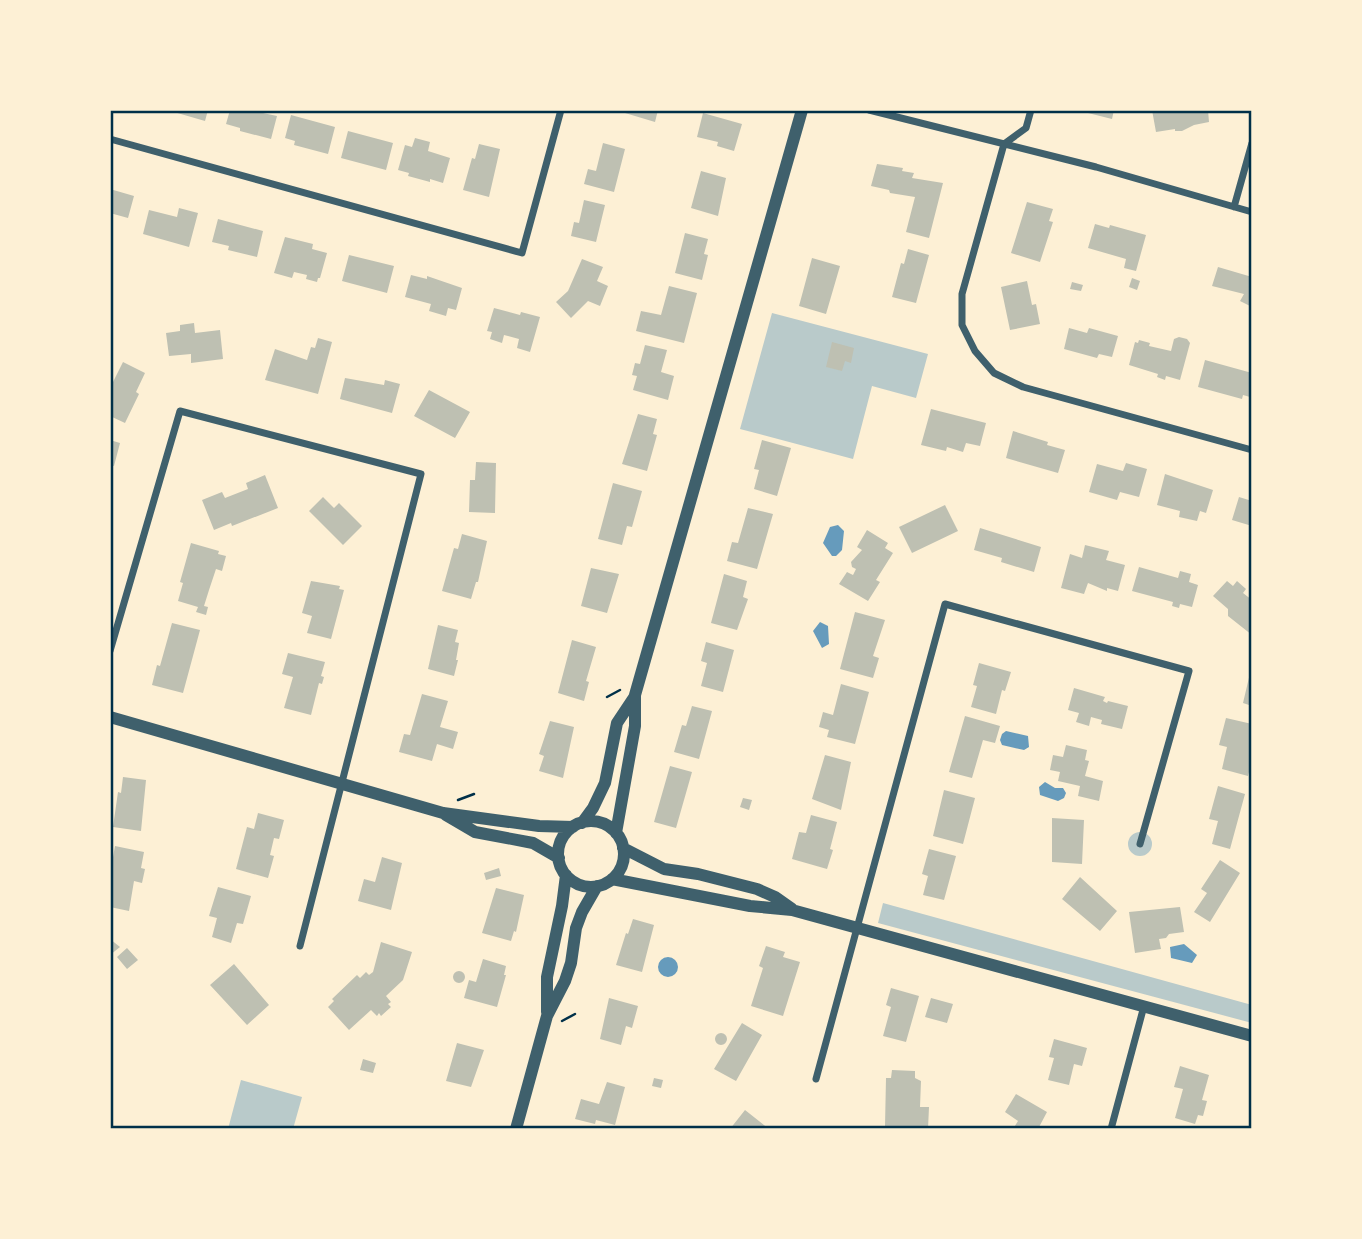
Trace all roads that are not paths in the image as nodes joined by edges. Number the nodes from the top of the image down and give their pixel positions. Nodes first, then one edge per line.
1 (561, 110) edge
2 (802, 110) edge
3 (869, 110) edge
4 (1031, 110) edge
5 (110, 139) edge
6 (1252, 143) edge
7 (1004, 144) junction
8 (1234, 207) junction
9 (1252, 212) edge
10 (1252, 450) edge
11 (110, 651) edge
12 (635, 695) junction
13 (110, 717) edge
14 (342, 783) junction
15 (443, 813) junction
16 (578, 825) junction
17 (616, 833) junction
18 (1140, 844) dead end
19 (623, 848) junction
20 (559, 858) junction
21 (566, 875) junction
22 (612, 879) junction
23 (597, 886) junction
24 (792, 909) junction
25 (856, 927) junction
26 (300, 946) dead end
27 (1144, 1006) junction
28 (547, 1016) junction
29 (1252, 1036) edge
30 (816, 1079) dead end
31 (516, 1129) edge
32 (1111, 1129) edge

1 - 5 street
2 - 12 street
3 - 7 street
4 - 7 street
6 - 8 street
7 - 8 street
7 - 10 street
8 - 9 street
11 - 14 street
12 - 16 street
12 - 17 street
13 - 14 street
14 - 15 street
14 - 26 street
15 - 16 street
15 - 20 street
16 - 17 street
16 - 20 street
17 - 19 street
18 - 25 street
19 - 22 street
19 - 24 street
20 - 21 street
21 - 23 street
21 - 28 street
22 - 23 street
22 - 24 street
23 - 28 street
24 - 25 street
25 - 27 street
25 - 30 street
27 - 29 street
27 - 32 street
28 - 31 street

